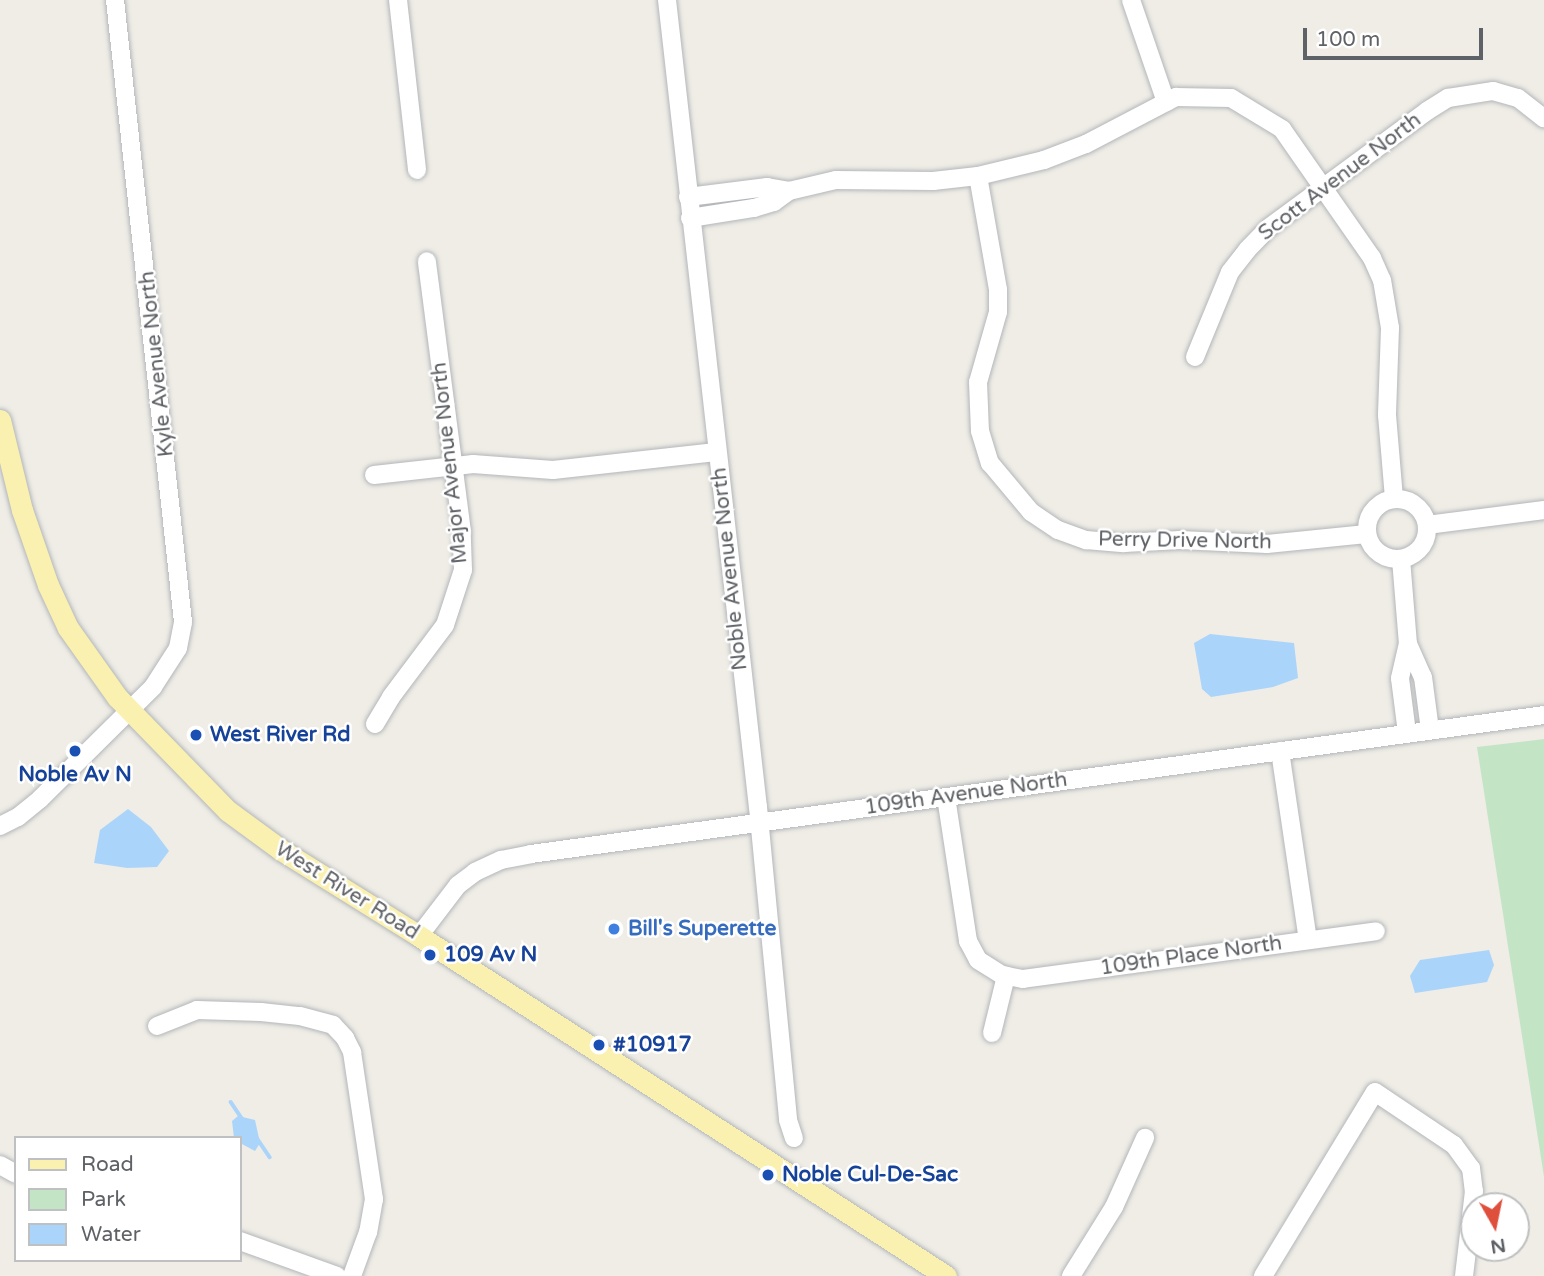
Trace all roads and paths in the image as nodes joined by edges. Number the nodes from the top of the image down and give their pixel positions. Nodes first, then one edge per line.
1 (115, 0) edge
2 (398, 0) edge
3 (667, 0) edge
4 (1131, 0) edge
5 (1166, 102) junction
6 (1544, 118) edge
7 (417, 170) dead end
8 (978, 176) junction
9 (1324, 188) junction
10 (789, 191) junction
11 (688, 197) junction
12 (691, 218) junction
13 (426, 261) dead end
14 (1195, 357) dead end
15 (0, 420) edge
16 (716, 452) junction
17 (453, 467) junction
18 (374, 475) dead end
19 (1394, 498) junction
20 (1544, 510) edge
21 (1427, 525) junction
22 (1367, 534) junction
23 (1401, 559) junction
24 (1408, 644) junction
25 (129, 710) junction
26 (1544, 715) edge
27 (375, 724) dead end
28 (1430, 730) junction
29 (1407, 733) junction
30 (1280, 751) junction
31 (946, 797) junction
32 (759, 821) junction
33 (0, 826) edge
34 (1376, 931) dead end
35 (419, 936) junction
36 (1308, 940) junction
37 (1006, 976) junction
38 (157, 1026) dead end
39 (992, 1033) dead end
40 (794, 1138) dead end
41 (1145, 1138) dead end
42 (242, 1242) edge
43 (337, 1276) edge
44 (352, 1276) edge
45 (946, 1276) edge
46 (1071, 1276) edge
47 (1263, 1276) edge
48 (1464, 1276) edge

1 - 25 street, Kyle Avenue North
2 - 7 street
3 - 11 street, Noble Avenue North
4 - 5 street
5 - 8 street
5 - 9 street
6 - 9 street, Scott Avenue North
8 - 10 street
8 - 22 street, Perry Drive North
9 - 14 street, Scott Avenue North
9 - 19 street
10 - 11 street
10 - 12 street
11 - 12 street, Noble Avenue North
12 - 16 street, Noble Avenue North
13 - 17 street, Major Avenue North
15 - 25 main road, West River Road
16 - 17 street
16 - 32 street, Noble Avenue North
17 - 18 street
17 - 27 street, Major Avenue North
19 - 21 street
19 - 22 street
20 - 21 street
21 - 23 street
22 - 23 street
23 - 24 street
24 - 28 street
24 - 29 street
25 - 33 street
25 - 35 main road, West River Road
26 - 28 street, 109th Avenue North
28 - 29 street, 109th Avenue North
29 - 30 street, 109th Avenue North
30 - 31 street, 109th Avenue North
30 - 36 street
31 - 32 street, 109th Avenue North
31 - 37 street
32 - 35 street, 109th Avenue North
32 - 40 street, Noble Avenue North
34 - 36 street, 109th Place North
35 - 45 main road, West River Road
36 - 37 street, 109th Place North
37 - 39 street
38 - 44 street
41 - 46 street
42 - 43 street
47 - 48 street

